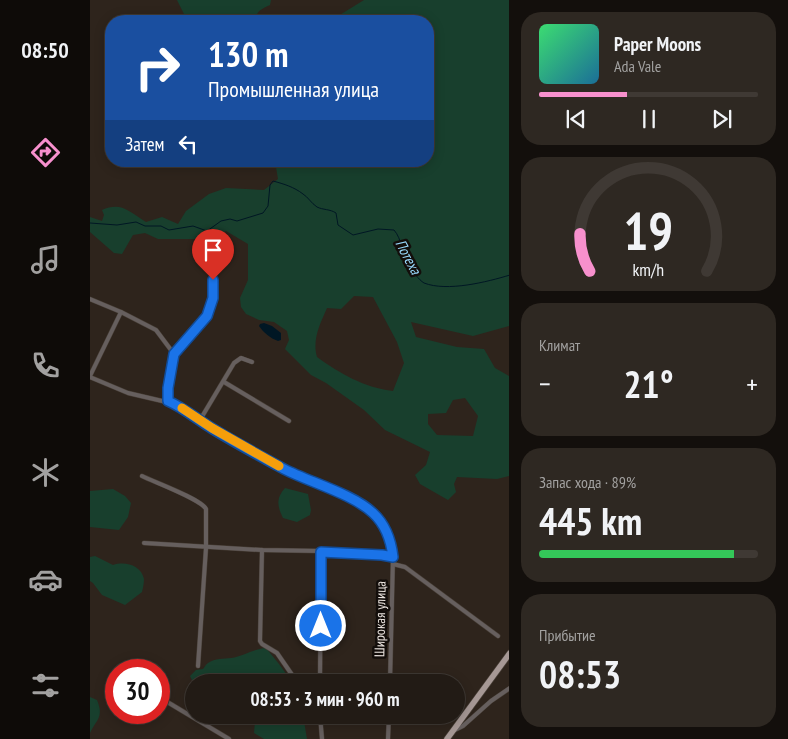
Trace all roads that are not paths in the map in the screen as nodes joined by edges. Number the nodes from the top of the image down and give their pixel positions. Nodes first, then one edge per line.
1 (213, 280) dead end
2 (90, 300) edge
3 (121, 312) junction
4 (174, 354) junction
5 (252, 362) dead end
6 (90, 376) edge
7 (224, 382) junction
8 (168, 401) junction
9 (200, 420) junction
10 (290, 421) dead end
11 (142, 476) dead end
12 (144, 544) dead end
13 (206, 548) junction
14 (262, 550) junction
15 (321, 552) junction
16 (393, 557) junction
17 (393, 564) junction
18 (498, 636) dead end
19 (509, 653) edge
20 (198, 666) dead end
21 (291, 674) edge
22 (320, 674) edge
23 (390, 674) edge
24 (509, 688) edge
25 (170, 704) edge
26 (321, 724) edge
27 (389, 724) edge
28 (453, 731) junction
29 (229, 739) edge
30 (322, 739) edge
31 (388, 739) edge
32 (447, 739) edge

1 - 4 street
2 - 3 street
3 - 4 street
3 - 6 street
4 - 8 street
5 - 7 street
6 - 8 street
7 - 9 street
7 - 10 street
8 - 9 street, Широкая улица
9 - 16 street, Широкая улица
11 - 13 street
12 - 13 street
13 - 14 street
13 - 20 street
14 - 15 street
14 - 21 street
15 - 16 street
15 - 22 street
16 - 17 street, Широкая улица
17 - 18 street
17 - 23 street, Широкая улица
19 - 28 main road
24 - 28 street
25 - 29 street
26 - 30 street
27 - 31 street
28 - 32 main road

